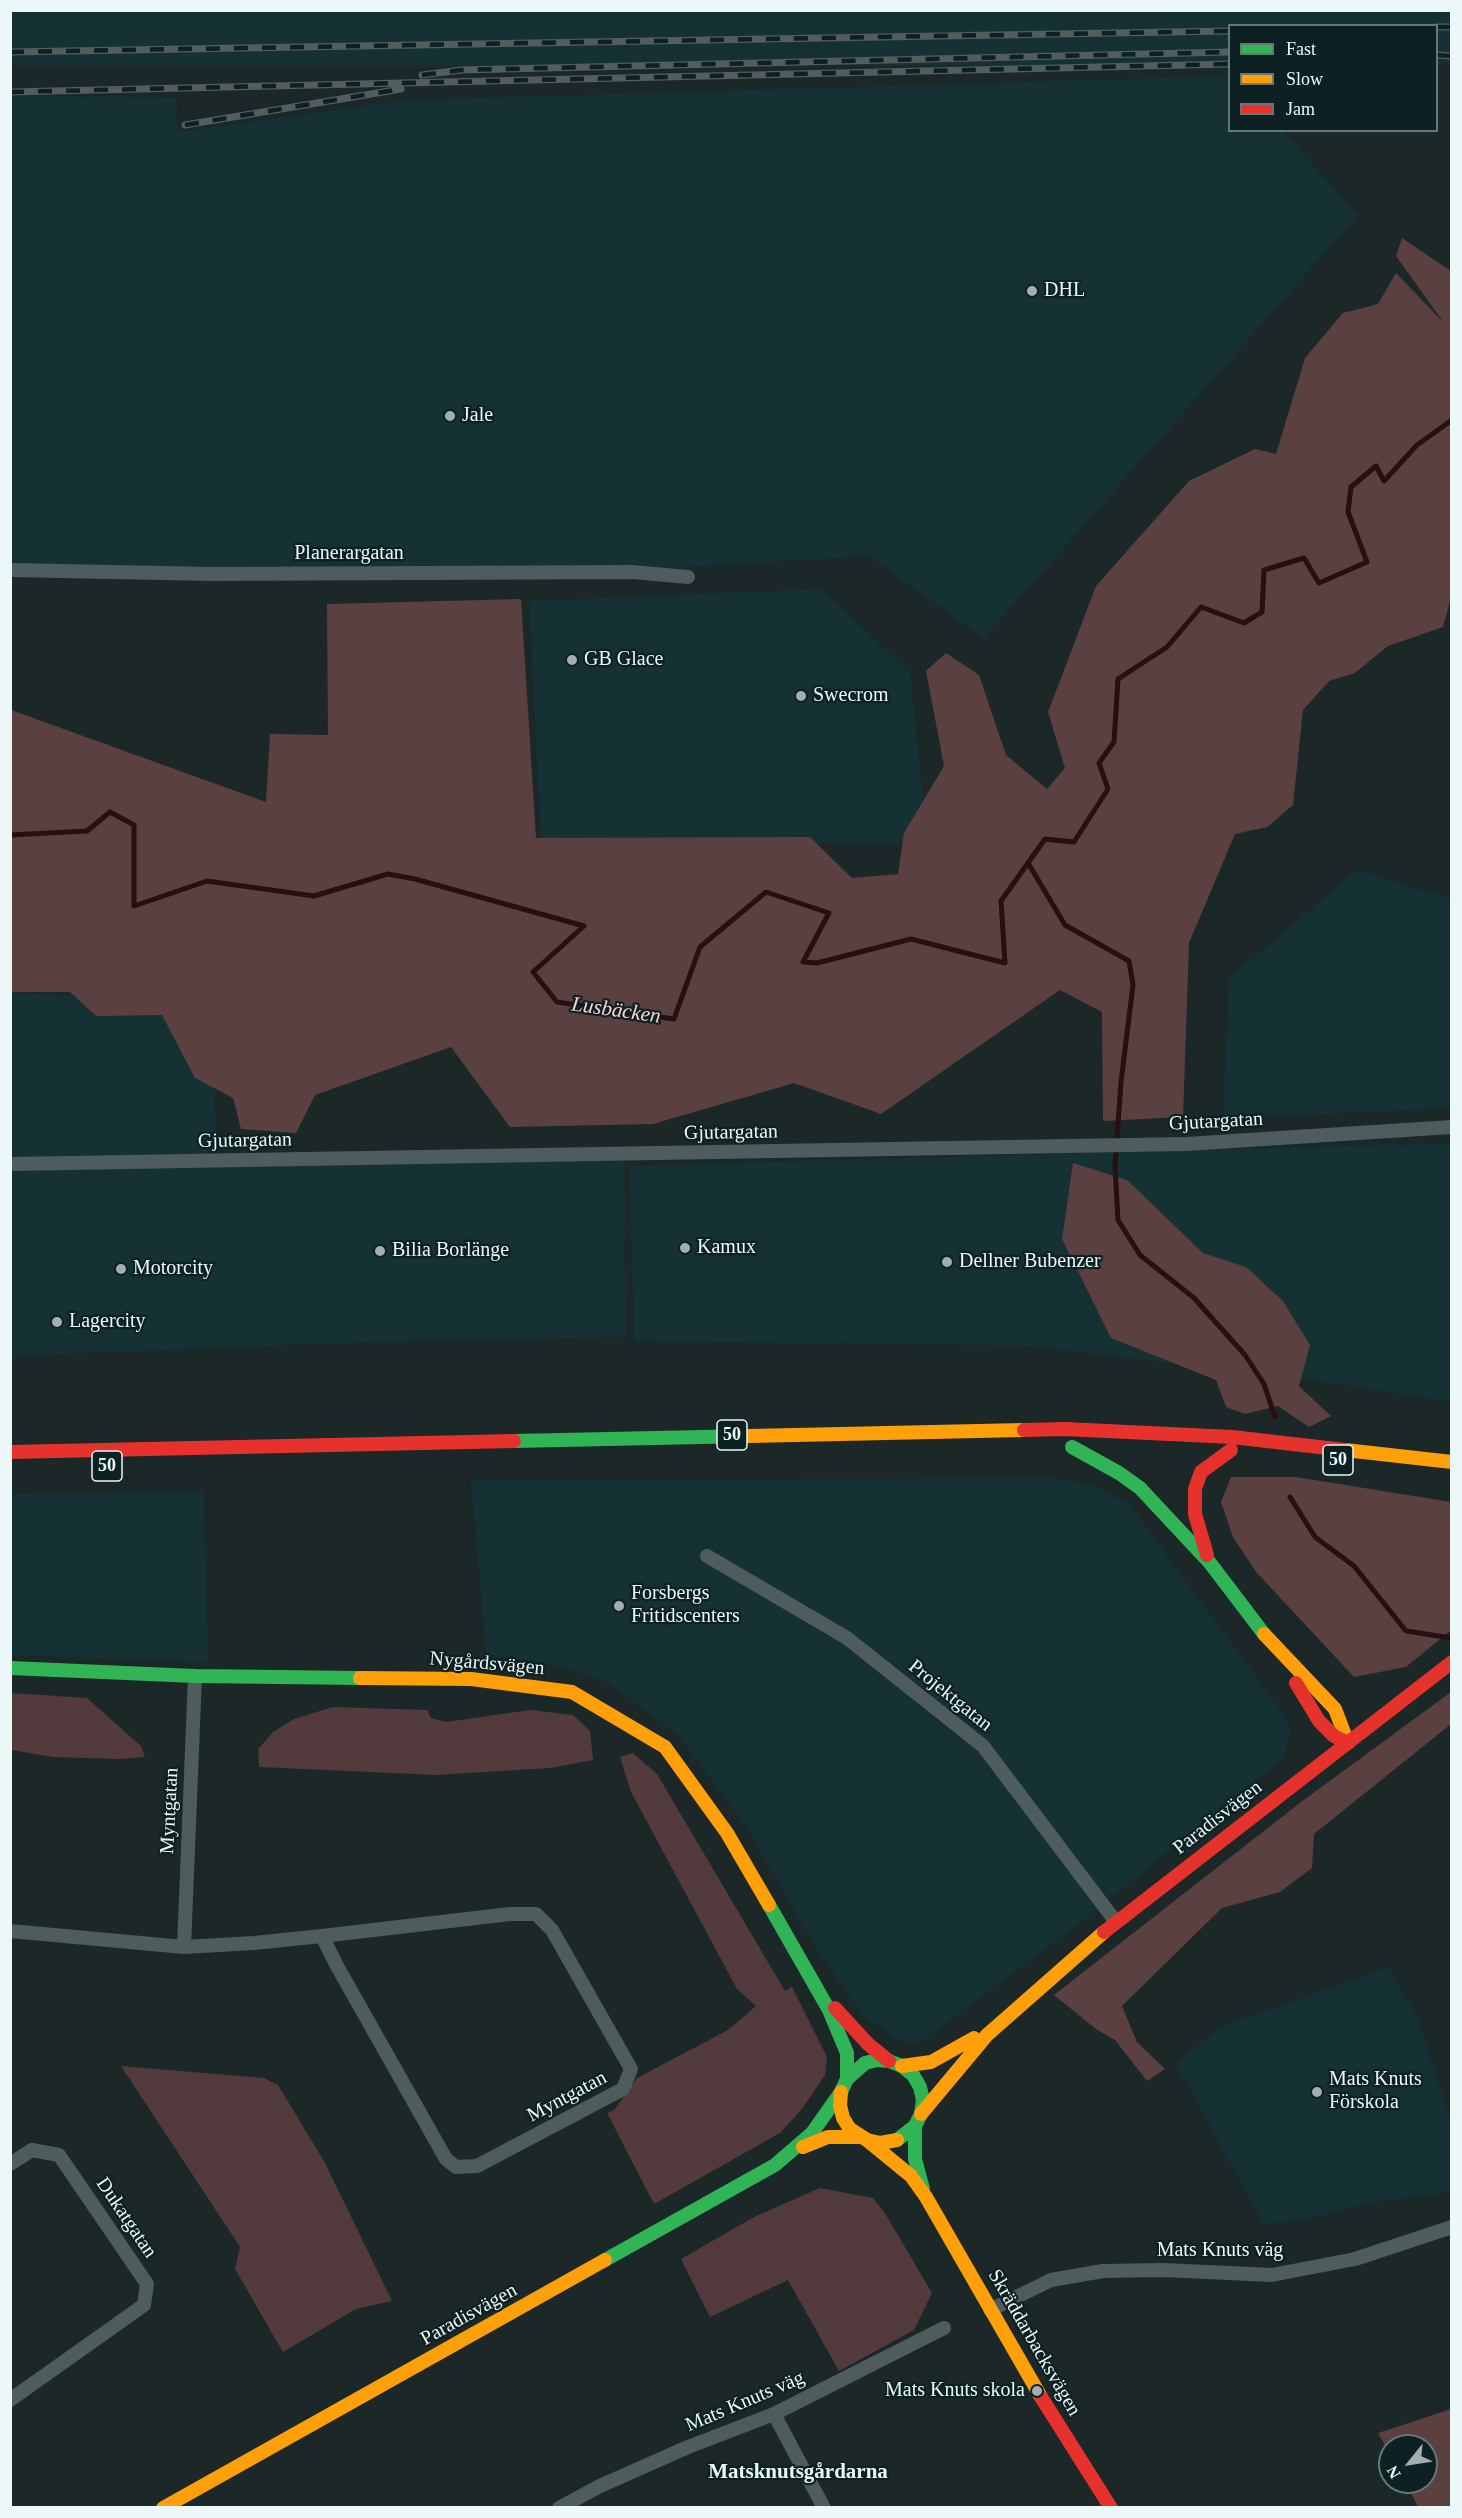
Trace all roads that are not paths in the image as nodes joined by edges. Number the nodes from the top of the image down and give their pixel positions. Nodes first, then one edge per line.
1 (10, 570) edge
2 (688, 577) dead end
3 (1452, 1127) edge
4 (10, 1164) edge
5 (1104, 1447) dead end
6 (1167, 1448) dead end
7 (1232, 1450) junction
8 (10, 1452) edge
9 (1452, 1462) edge
10 (1452, 1475) edge
11 (707, 1556) dead end
12 (1210, 1563) junction
13 (1272, 1644) junction
14 (1452, 1662) edge
15 (10, 1668) edge
16 (195, 1676) junction
17 (1348, 1743) junction
18 (1116, 1922) junction
19 (10, 1931) edge
20 (322, 1936) junction
21 (184, 1947) junction
22 (815, 1983) junction
23 (1013, 2011) junction
24 (896, 2064) junction
25 (844, 2085) junction
26 (918, 2120) junction
27 (863, 2139) junction
28 (793, 2152) junction
29 (10, 2164) edge
30 (926, 2197) junction
31 (1452, 2227) edge
32 (990, 2310) junction
33 (944, 2328) dead end
34 (10, 2400) edge
35 (774, 2414) junction
36 (163, 2508) edge
37 (559, 2508) edge
38 (824, 2508) edge
39 (1110, 2508) edge

1 - 2 street, Planerargatan
3 - 4 street, Gjutargatan
5 - 12 main road
6 - 7 main road, 50
7 - 10 main road, 50
7 - 12 main road
8 - 9 main road, 50
11 - 18 street, Projektgatan
12 - 13 main road
13 - 17 main road
13 - 17 main road
14 - 17 main road, Paradisvägen
15 - 16 main road, Nygårdsvägen
16 - 21 street, Myntgatan
16 - 22 main road, Nygårdsvägen
17 - 18 main road, Paradisvägen
18 - 23 main road, Paradisvägen
19 - 21 street, Myntgatan
20 - 20 street, Myntgatan
20 - 21 street, Myntgatan
22 - 24 main road, Nygårdsvägen
22 - 25 main road, Nygårdsvägen
23 - 24 main road, Paradisvägen
23 - 26 main road, Paradisvägen
24 - 25 main road
24 - 26 main road
25 - 27 main road
25 - 28 main road, Paradisvägen
26 - 27 main road
26 - 30 main road, Skräddarbacksvägen
27 - 28 main road, Paradisvägen
27 - 30 main road, Skräddarbacksvägen
28 - 36 main road, Paradisvägen
29 - 34 street, Dukatgatan
30 - 32 main road, Skräddarbacksvägen
31 - 32 street, Mats Knuts väg
32 - 39 main road, Skräddarbacksvägen
33 - 35 street, Mats Knuts väg
35 - 37 street, Mats Knuts väg
35 - 38 street

